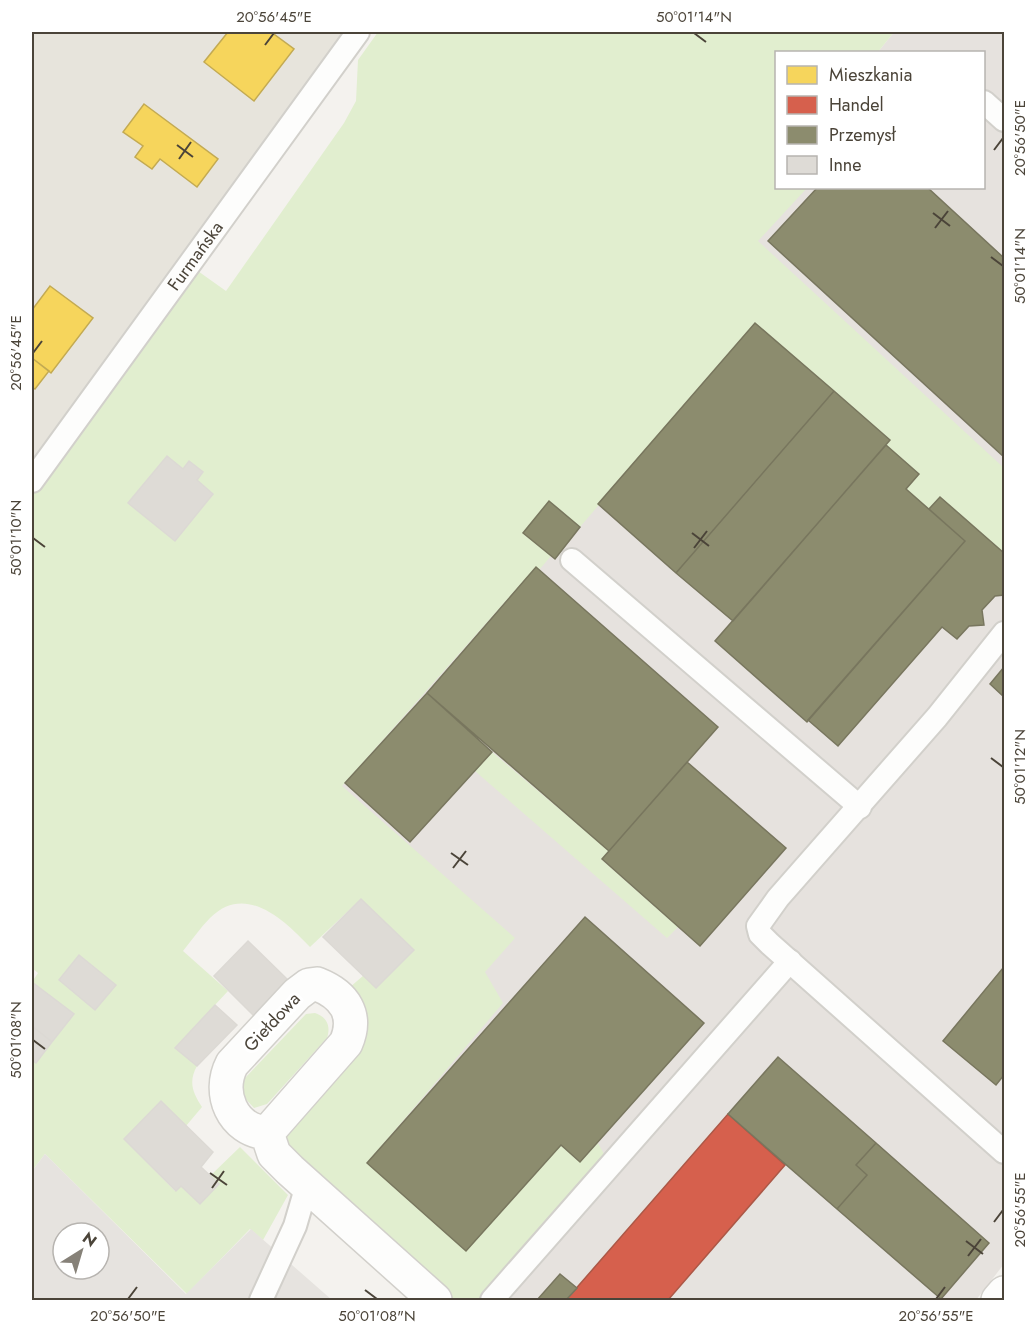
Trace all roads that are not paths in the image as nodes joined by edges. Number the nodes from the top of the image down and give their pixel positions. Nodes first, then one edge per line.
1 (358, 32) edge
2 (985, 103) edge
3 (1005, 120) edge
4 (32, 481) edge
5 (572, 560) dead end
6 (1005, 633) edge
7 (860, 807) junction
8 (790, 961) junction
9 (267, 1133) dead end
10 (1005, 1152) edge
11 (307, 1185) junction
12 (1005, 1293) edge
13 (261, 1300) edge
14 (435, 1300) edge
15 (492, 1300) edge
16 (998, 1300) edge

1 - 4 lane, Furmańska
2 - 3 lane
5 - 7 lane
6 - 7 lane
7 - 8 lane
8 - 10 lane
8 - 15 lane
9 - 11 street
11 - 13 lane
11 - 14 street
12 - 16 street

